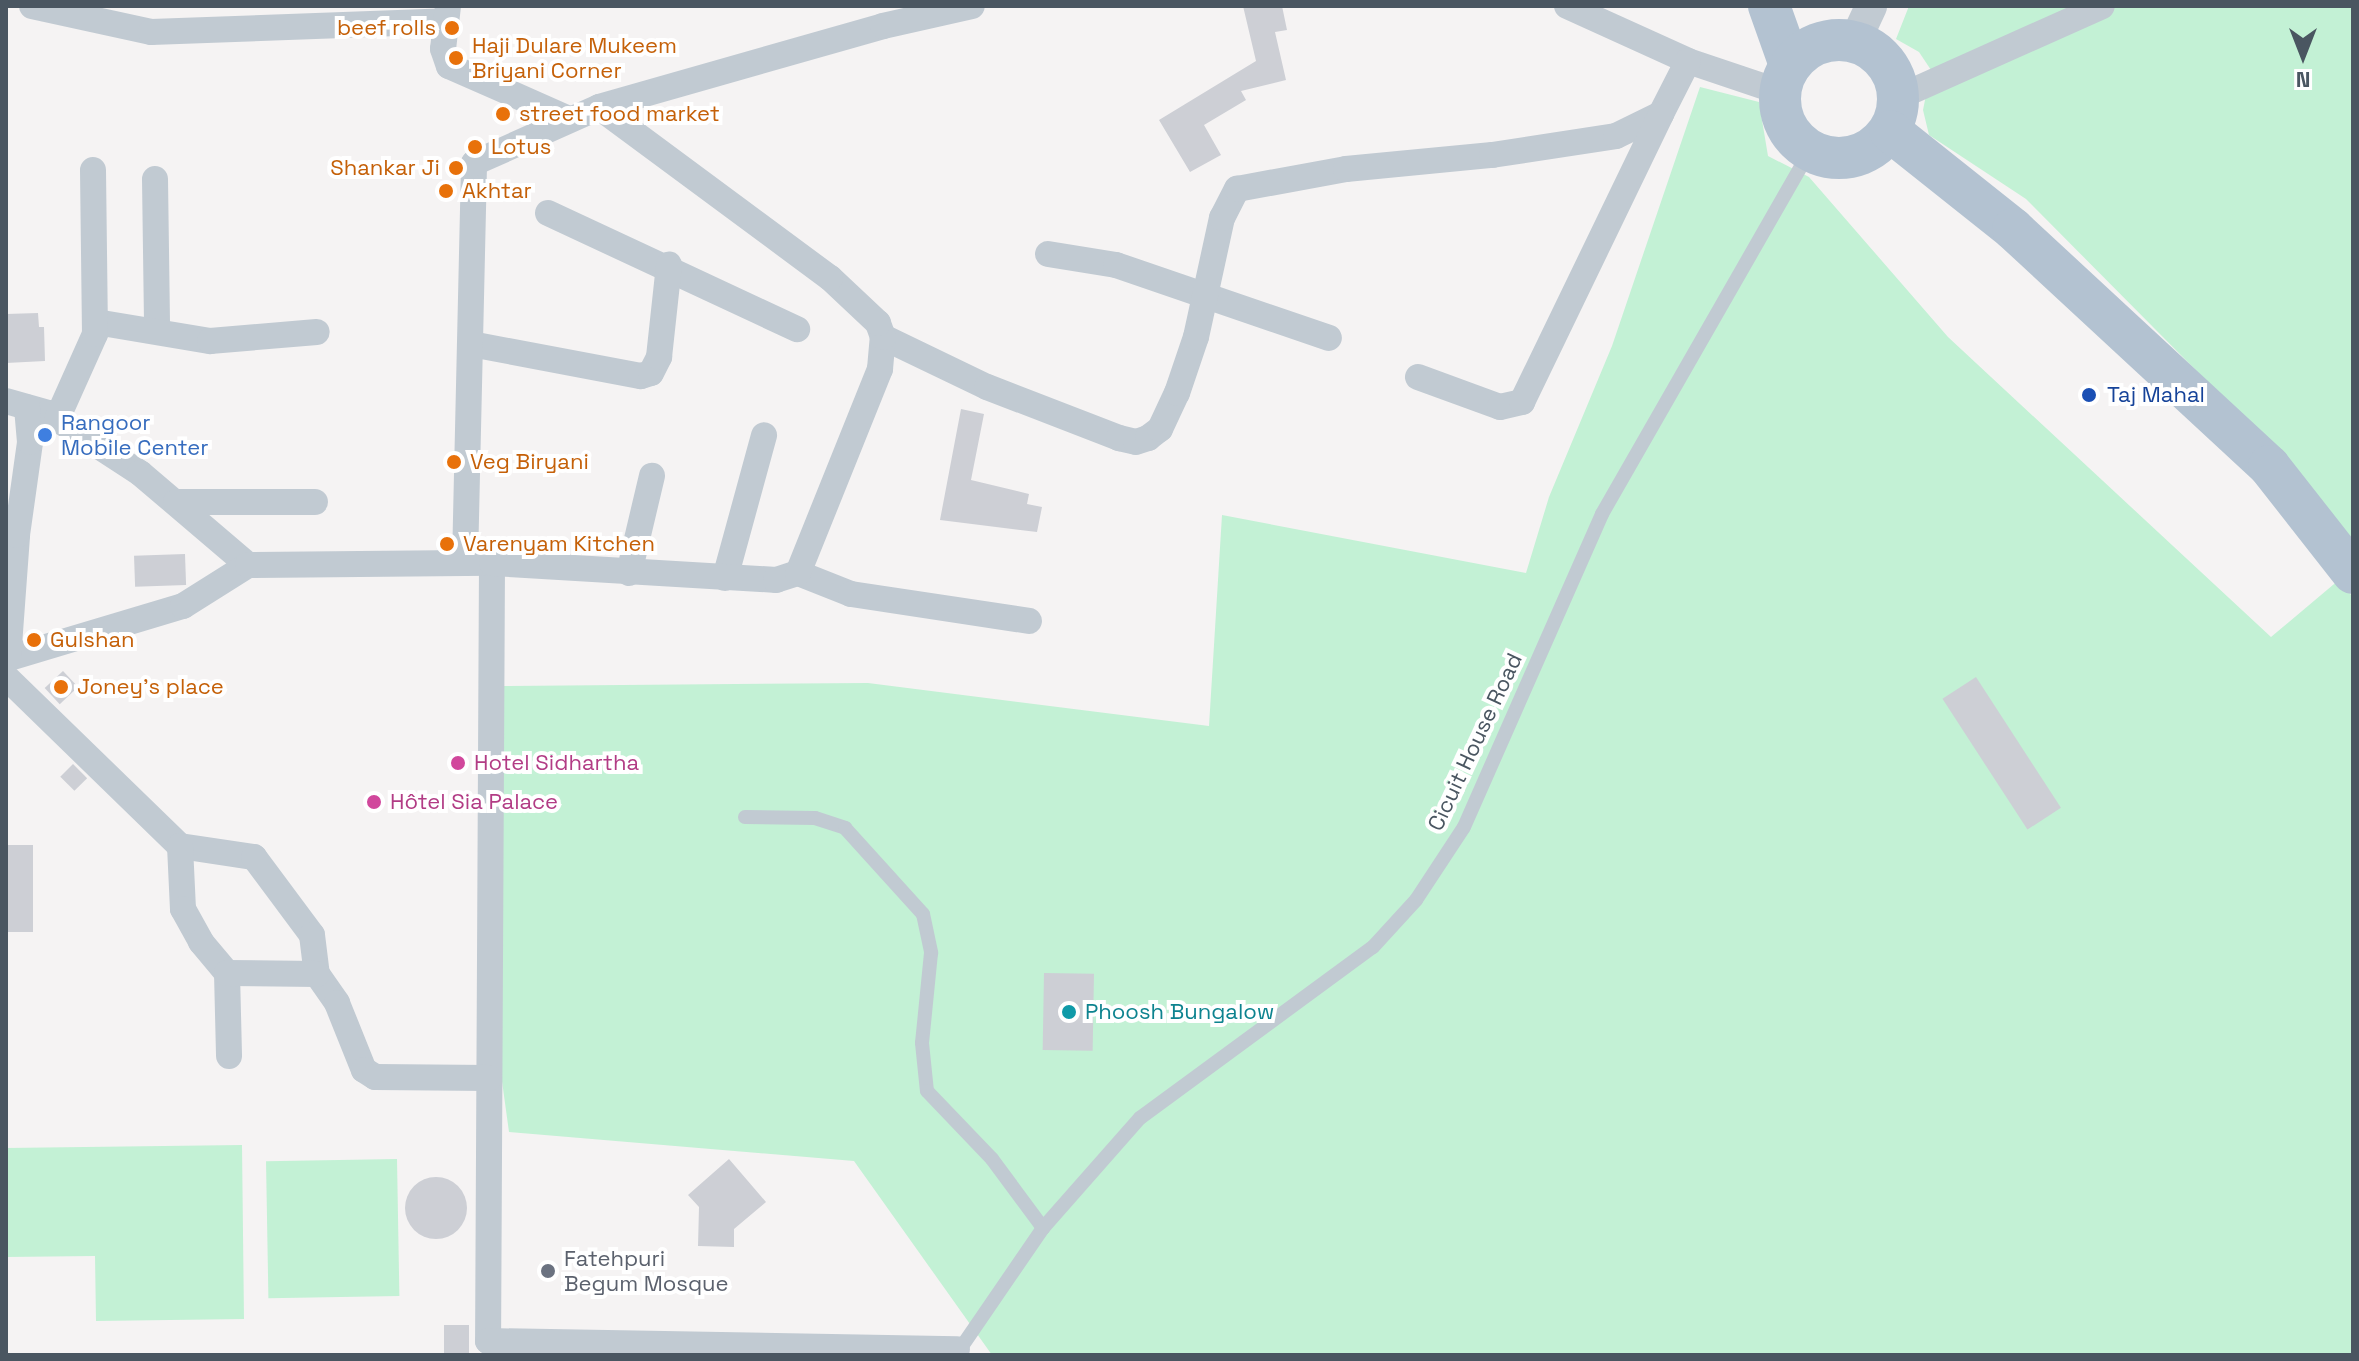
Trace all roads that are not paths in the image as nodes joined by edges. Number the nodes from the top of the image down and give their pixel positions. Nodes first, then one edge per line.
1 (35, 6) edge
2 (972, 6) edge
3 (1567, 6) edge
4 (1769, 6) edge
5 (1798, 6) edge
6 (2102, 6) edge
7 (447, 14) edge
8 (118, 17) edge
9 (1823, 49) edge
10 (1688, 61) junction
11 (599, 107) junction
12 (1661, 114) junction
13 (1895, 114) junction
14 (567, 118) junction
15 (1810, 151) junction
16 (93, 170) dead end
17 (155, 179) dead end
18 (548, 213) dead end
19 (1048, 254) dead end
20 (669, 265) junction
21 (1207, 294) junction
22 (96, 322) junction
23 (797, 329) dead end
24 (157, 331) junction
25 (317, 332) dead end
26 (883, 337) junction
27 (1329, 338) dead end
28 (471, 344) junction
29 (1418, 377) dead end
30 (16, 404) edge
31 (57, 419) junction
32 (764, 435) dead end
33 (652, 476) dead end
34 (176, 502) junction
35 (315, 502) dead end
36 (465, 562) junction
37 (492, 563) junction
38 (248, 565) junction
39 (629, 573) junction
40 (798, 573) junction
41 (2353, 573) edge
42 (725, 578) junction
43 (1029, 621) dead end
44 (7, 665) edge
45 (745, 817) dead end
46 (180, 846) junction
47 (227, 973) junction
48 (317, 974) junction
49 (229, 1056) dead end
50 (489, 1078) junction
51 (1043, 1228) junction
52 (956, 1352) edge

1 - 8 street
2 - 11 street
3 - 10 street
4 - 9 main road
5 - 9 main road
6 - 13 street
7 - 8 street
7 - 14 street
9 - 10 street
9 - 13 main road
9 - 15 main road
10 - 12 street
11 - 14 street
11 - 26 street
12 - 21 street
12 - 29 street
13 - 15 main road
13 - 41 main road
14 - 28 street
15 - 51 lane, Cicuit House Road
16 - 22 street
17 - 24 street
18 - 20 street
19 - 21 street
20 - 23 street
20 - 28 street
21 - 26 street
21 - 27 street
22 - 24 street
22 - 31 street
24 - 25 street
26 - 40 street
28 - 36 street
30 - 31 street
30 - 44 street
31 - 34 street
32 - 42 street
33 - 39 street
34 - 35 street
34 - 38 street
36 - 37 street
36 - 38 street
37 - 39 street
37 - 50 street
38 - 44 street
39 - 42 street
40 - 42 street
40 - 43 street
44 - 46 street
45 - 51 lane
46 - 47 street
46 - 48 street
47 - 48 street
47 - 49 street
48 - 50 street
50 - 52 street
51 - 52 lane, Cicuit House Road

